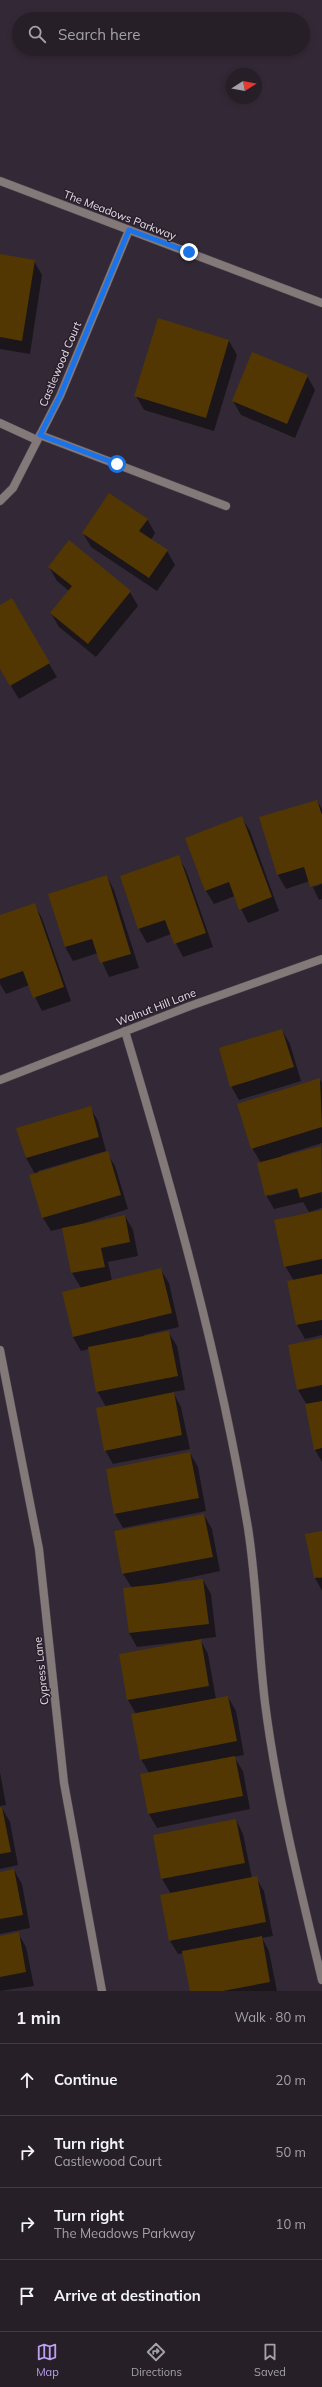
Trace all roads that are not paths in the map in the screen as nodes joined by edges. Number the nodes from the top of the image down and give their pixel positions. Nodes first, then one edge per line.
1 (0, 181) edge
2 (129, 230) junction
3 (322, 302) edge
4 (0, 423) edge
5 (39, 438) junction
6 (0, 501) edge
7 (226, 506) dead end
8 (322, 959) edge
9 (125, 1031) junction
10 (0, 1080) edge
11 (0, 1350) edge
12 (322, 1980) edge
13 (102, 1991) edge

1 - 2 street, The Meadows Parkway
2 - 3 street, The Meadows Parkway
2 - 5 street, Castlewood Court
4 - 5 street
5 - 6 street, Castlewood Court
5 - 7 street
8 - 9 street, Walnut Hill Lane
9 - 10 street, Walnut Hill Lane
9 - 12 street
11 - 13 street, Cypress Lane

